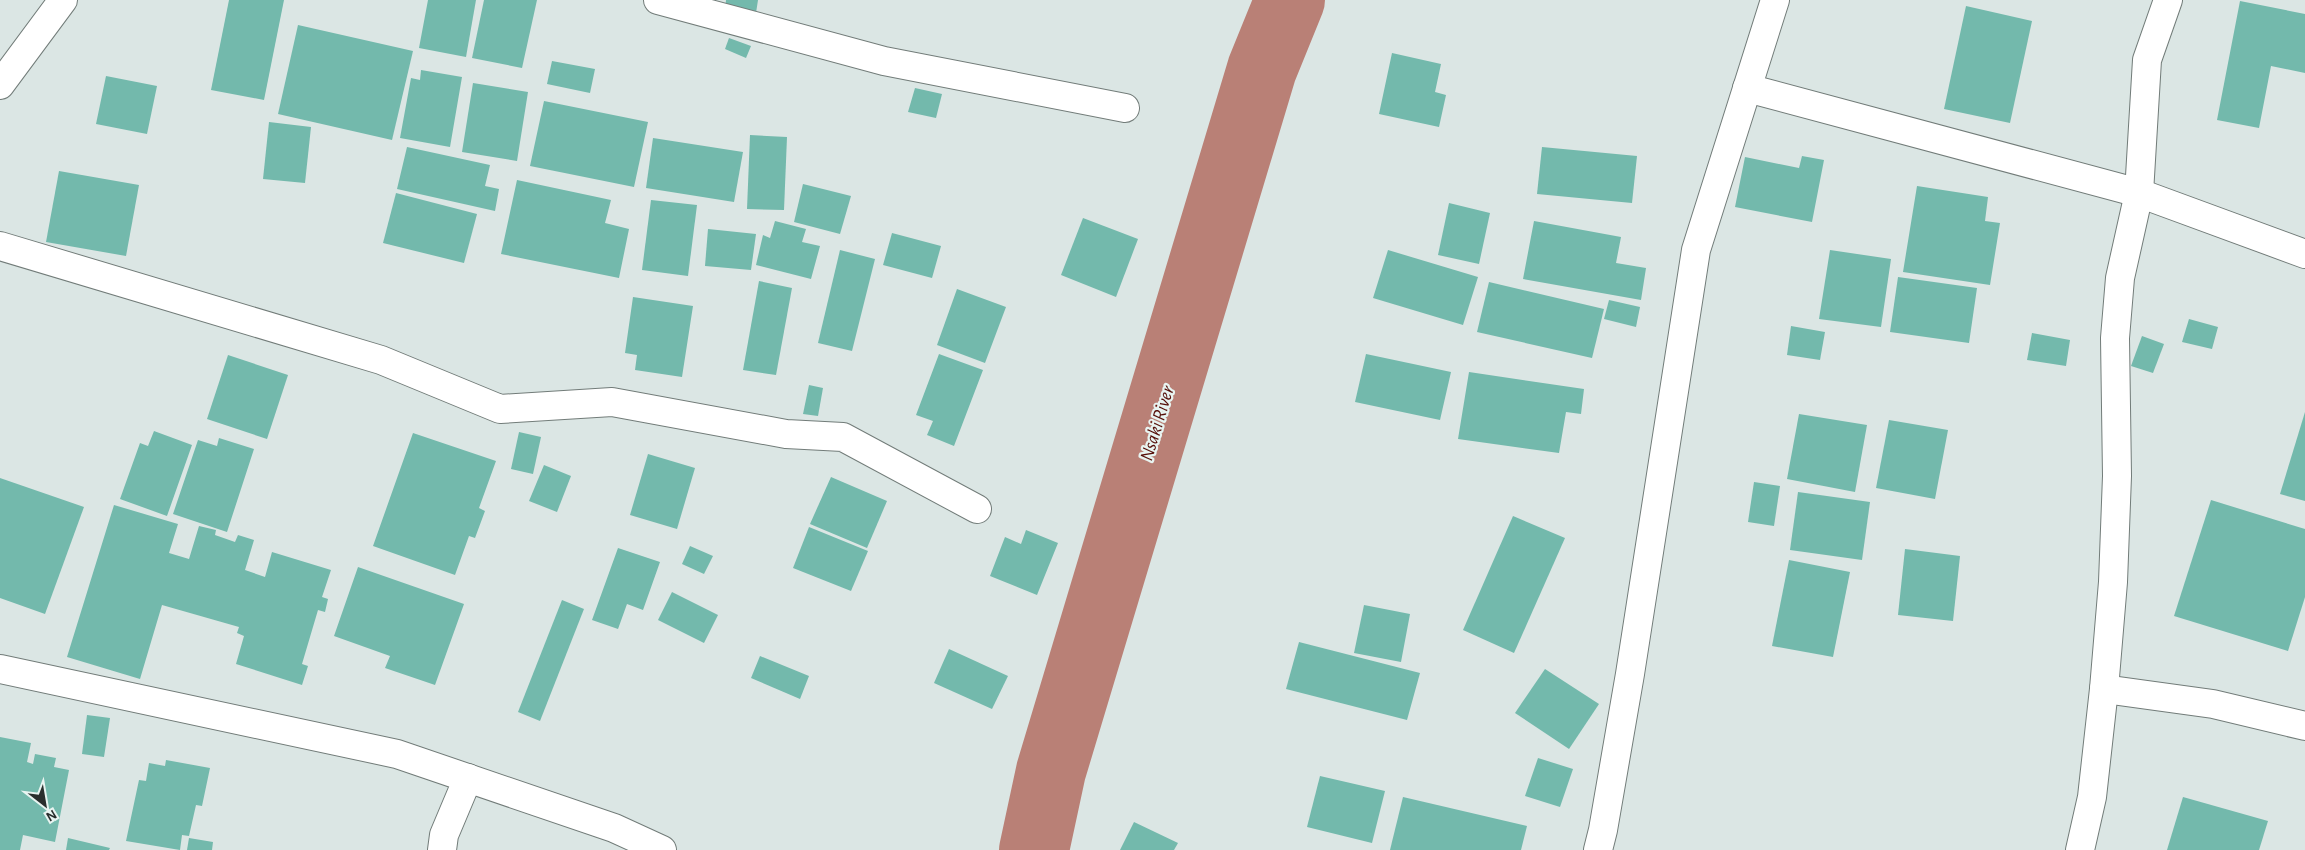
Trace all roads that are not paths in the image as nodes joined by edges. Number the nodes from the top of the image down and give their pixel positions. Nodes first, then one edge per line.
1 (63, 0) edge
2 (658, 0) edge
3 (1775, 0) edge
4 (2168, 0) edge
5 (0, 85) edge
6 (1748, 88) junction
7 (1124, 108) dead end
8 (2139, 193) junction
9 (0, 246) edge
10 (2305, 254) edge
11 (977, 509) dead end
12 (0, 669) edge
13 (2104, 689) junction
14 (2305, 726) edge
15 (468, 778) junction
16 (442, 850) edge
17 (662, 850) edge
18 (1598, 850) edge
19 (2080, 850) edge

1 - 5 street
2 - 7 street
3 - 6 street
4 - 8 street
6 - 8 street
6 - 18 street
8 - 10 street
8 - 13 street
9 - 11 street
12 - 15 street
13 - 14 street
13 - 19 street
15 - 16 street
15 - 17 street

